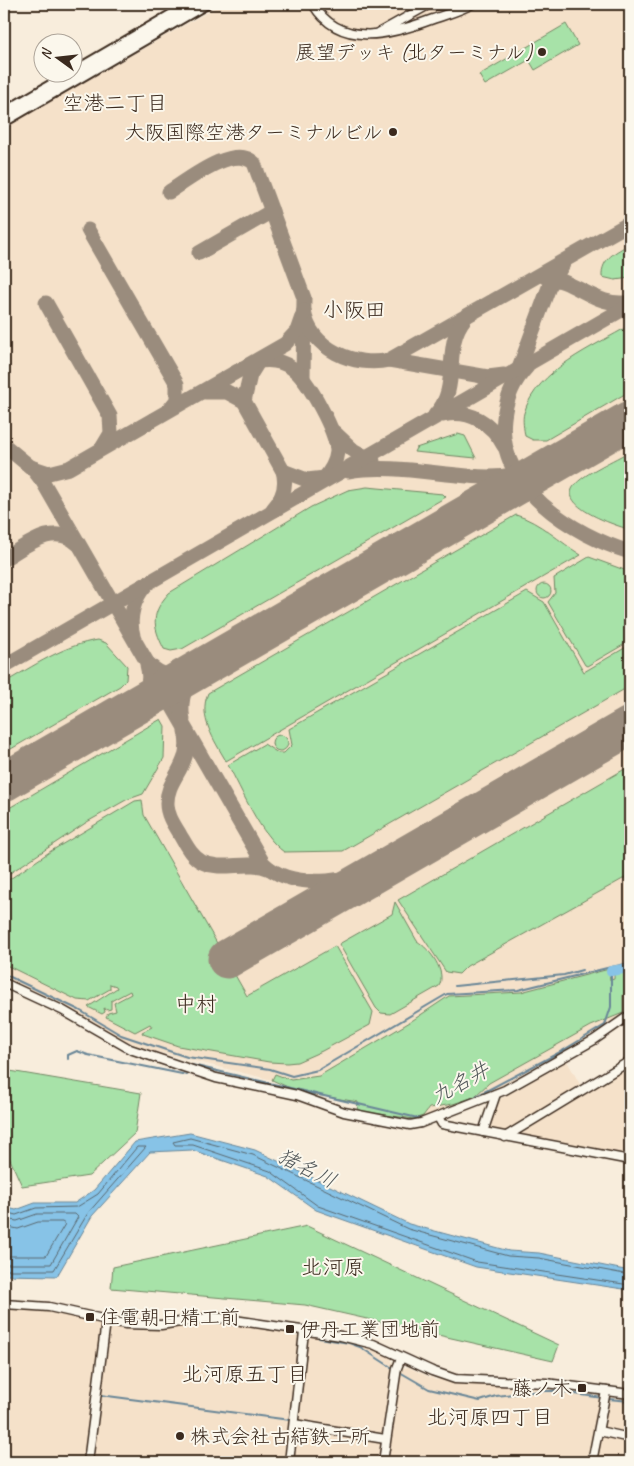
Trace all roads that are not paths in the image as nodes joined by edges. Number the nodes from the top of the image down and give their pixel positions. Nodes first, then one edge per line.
1 (191, 4) edge
2 (197, 4) edge
3 (205, 4) edge
4 (313, 4) edge
5 (472, 4) edge
6 (429, 5) edge
7 (373, 34) junction
8 (4, 113) edge
9 (4, 117) edge
10 (4, 121) edge
11 (4, 984) edge
12 (630, 1015) edge
13 (630, 1061) edge
14 (496, 1094) junction
15 (438, 1117) junction
16 (483, 1132) junction
17 (505, 1137) junction
18 (630, 1160) edge
19 (4, 1304) edge
20 (106, 1321) junction
21 (304, 1332) junction
22 (401, 1358) junction
23 (606, 1391) junction
24 (630, 1394) edge
25 (294, 1424) junction
26 (600, 1431) junction
27 (630, 1438) edge
28 (385, 1439) junction
29 (88, 1462) edge
30 (289, 1462) edge
31 (383, 1462) edge
32 (592, 1462) edge

1 - 8 highway
2 - 9 street
3 - 10 highway
4 - 7 street
5 - 6 street
5 - 7 street
6 - 7 street
11 - 15 street
12 - 14 street
13 - 17 street
14 - 15 street
14 - 16 street
15 - 16 street
16 - 17 street
17 - 18 street
19 - 20 street
20 - 21 street
20 - 29 street
21 - 22 street
21 - 25 street
22 - 23 street
22 - 28 street
23 - 24 street
23 - 26 street
25 - 28 street
25 - 30 street
26 - 27 street
26 - 32 street
28 - 31 street

